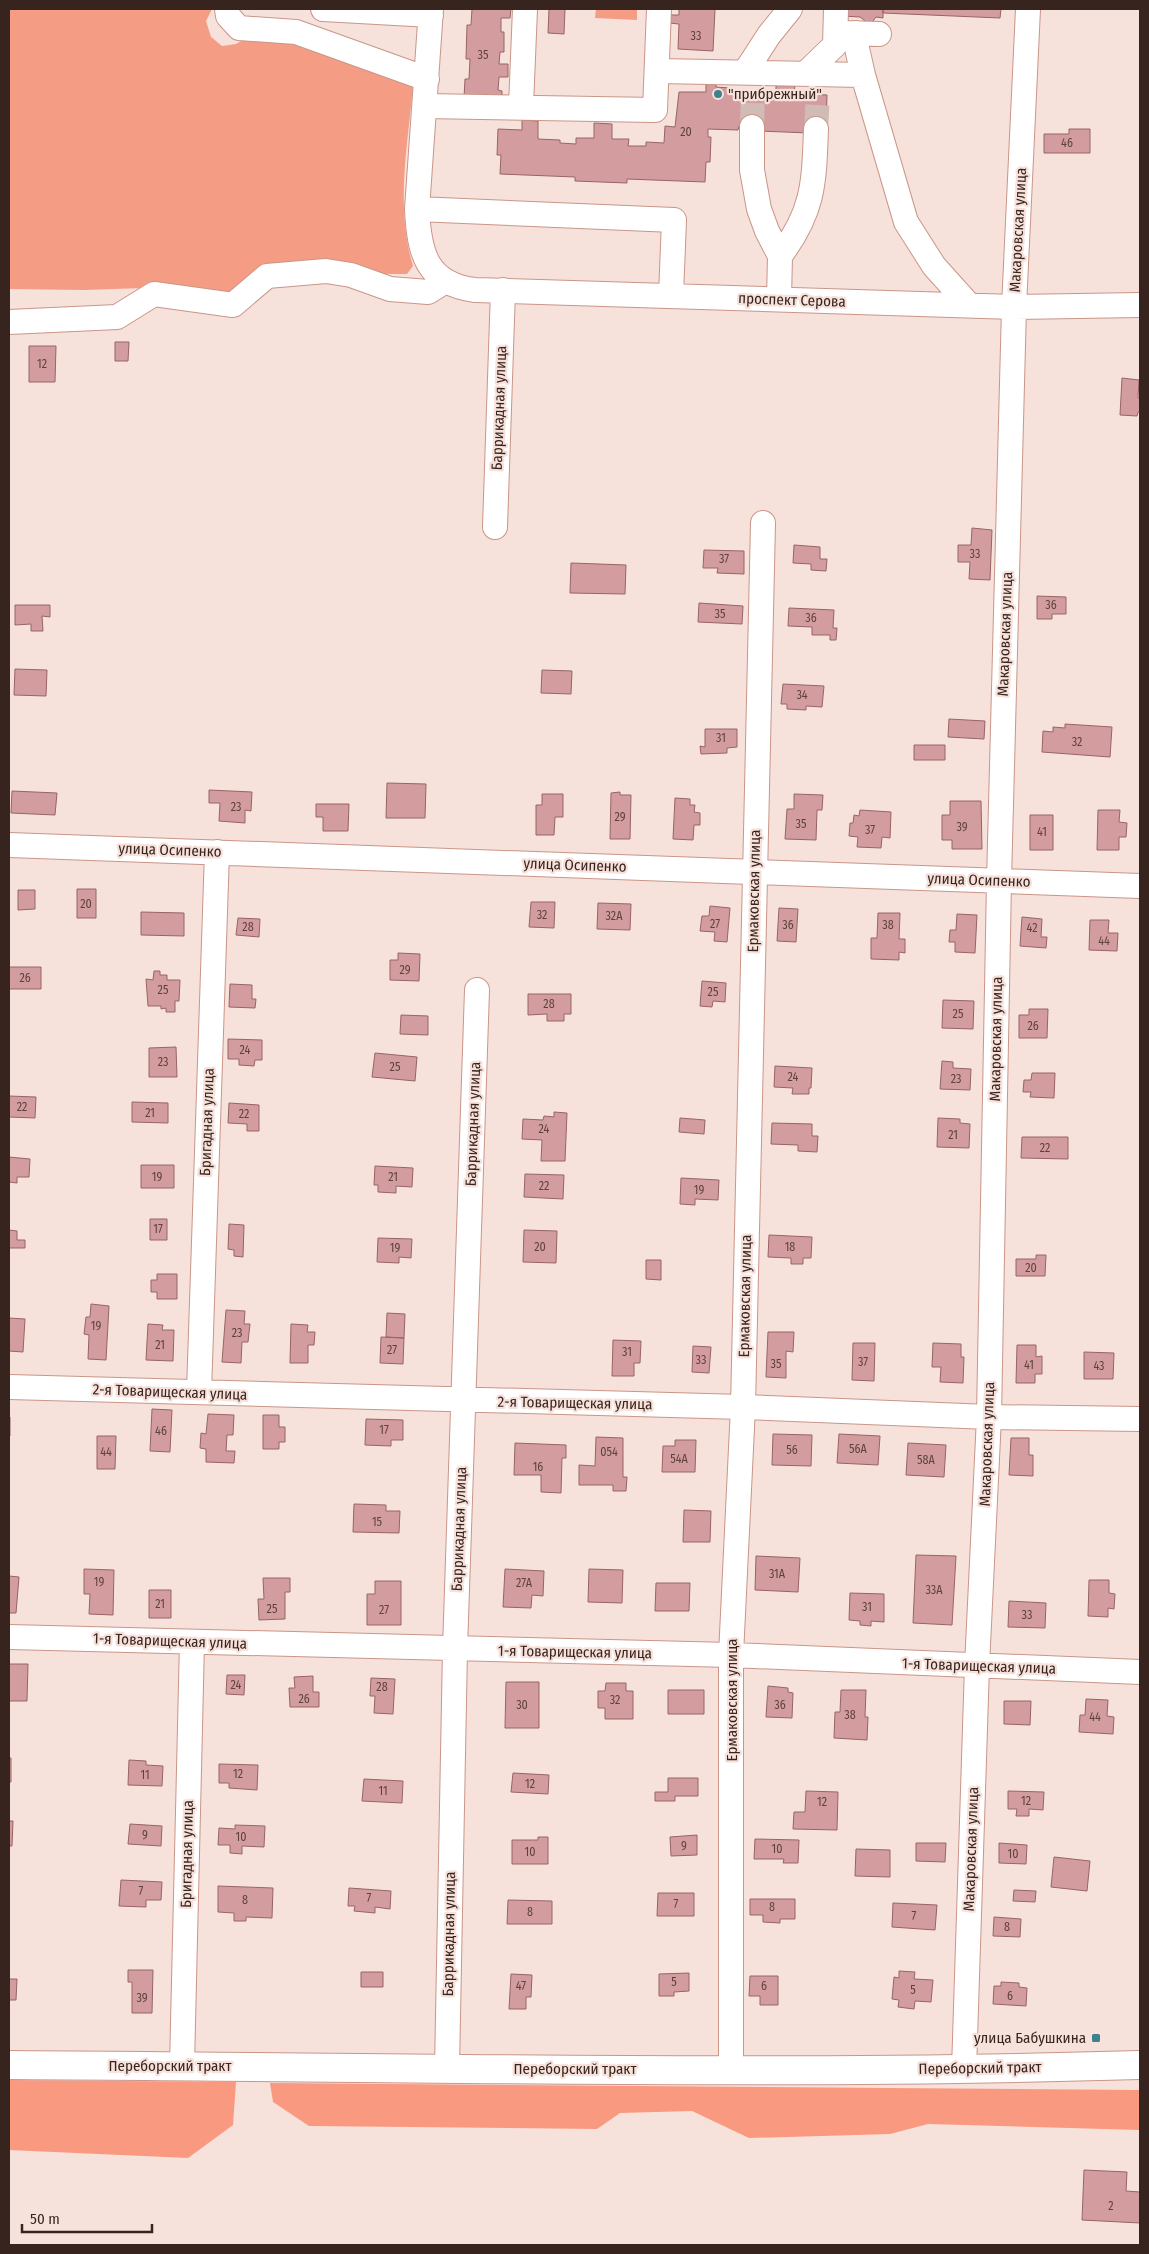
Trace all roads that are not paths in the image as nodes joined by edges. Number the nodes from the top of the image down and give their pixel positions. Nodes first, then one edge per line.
1 (227, 9) edge
2 (323, 9) edge
3 (525, 9) edge
4 (659, 9) edge
5 (790, 9) edge
6 (836, 9) edge
7 (1028, 9) edge
8 (431, 12) edge
9 (857, 33) junction
10 (657, 71) junction
11 (752, 74) junction
12 (815, 75) junction
13 (863, 75) junction
14 (427, 79) junction
15 (425, 106) junction
16 (521, 106) junction
17 (752, 126) tunnel mouth
18 (816, 129) tunnel mouth
19 (417, 208) junction
20 (780, 256) junction
21 (444, 282) junction
22 (503, 290) junction
23 (671, 296) junction
24 (779, 299) junction
25 (969, 305) junction
26 (1140, 305) edge
27 (1014, 307) junction
28 (9, 322) edge
29 (763, 523) dead end
30 (494, 526) dead end
31 (9, 845) edge
32 (217, 852) junction
33 (754, 871) junction
34 (999, 881) junction
35 (1140, 886) edge
36 (477, 990) dead end
37 (9, 1387) edge
38 (199, 1392) junction
39 (464, 1400) junction
40 (743, 1407) junction
41 (989, 1417) junction
42 (1140, 1419) edge
43 (9, 1637) edge
44 (192, 1642) junction
45 (455, 1649) junction
46 (731, 1655) junction
47 (977, 1666) junction
48 (1140, 1672) edge
49 (9, 2065) edge
50 (1140, 2065) edge
51 (182, 2066) junction
52 (447, 2068) junction
53 (731, 2068) junction
54 (964, 2070) junction

1 - 14 street
2 - 8 street
3 - 16 street
4 - 10 street
5 - 11 street
6 - 9 street
7 - 27 street, Макаровская улица
8 - 14 street
9 - 12 street
9 - 13 street
10 - 11 street
10 - 16 street
11 - 12 street
12 - 13 street
13 - 25 street
14 - 15 street
15 - 16 street
15 - 19 street
17 - 20 street
18 - 20 street
19 - 21 street
19 - 23 street
20 - 24 street
21 - 22 street, проспект Серова
21 - 28 street
22 - 23 street, проспект Серова
22 - 30 street, Баррикадная улица
23 - 24 street, проспект Серова
24 - 25 street, проспект Серова
25 - 27 street, проспект Серова
26 - 27 street, проспект Серова
27 - 34 street, Макаровская улица
29 - 33 street, Ермаковская улица
31 - 32 street, улица Осипенко
32 - 33 street, улица Осипенко
32 - 38 street, Бригадная улица
33 - 34 street, улица Осипенко
33 - 40 street, Ермаковская улица
34 - 35 street, улица Осипенко
34 - 41 street, Макаровская улица
36 - 39 street, Баррикадная улица
37 - 38 street, 2-я Товарищеская улица
38 - 39 street, 2-я Товарищеская улица
39 - 40 street, 2-я Товарищеская улица
39 - 45 street, Баррикадная улица
40 - 41 street, 2-я Товарищеская улица
40 - 46 street, Ермаковская улица
41 - 42 street, 2-я Товарищеская улица
41 - 47 street, Макаровская улица
43 - 44 street, 1-я Товарищеская улица
44 - 45 street, 1-я Товарищеская улица
44 - 51 street, Бригадная улица
45 - 46 street, 1-я Товарищеская улица
45 - 52 street, Баррикадная улица
46 - 47 street, 1-я Товарищеская улица
46 - 53 street, Ермаковская улица
47 - 48 street, 1-я Товарищеская улица
47 - 54 street, Макаровская улица
49 - 51 main road, Переборский тракт
50 - 54 main road, Переборский тракт
51 - 52 main road, Переборский тракт
52 - 53 main road, Переборский тракт
53 - 54 main road, Переборский тракт

